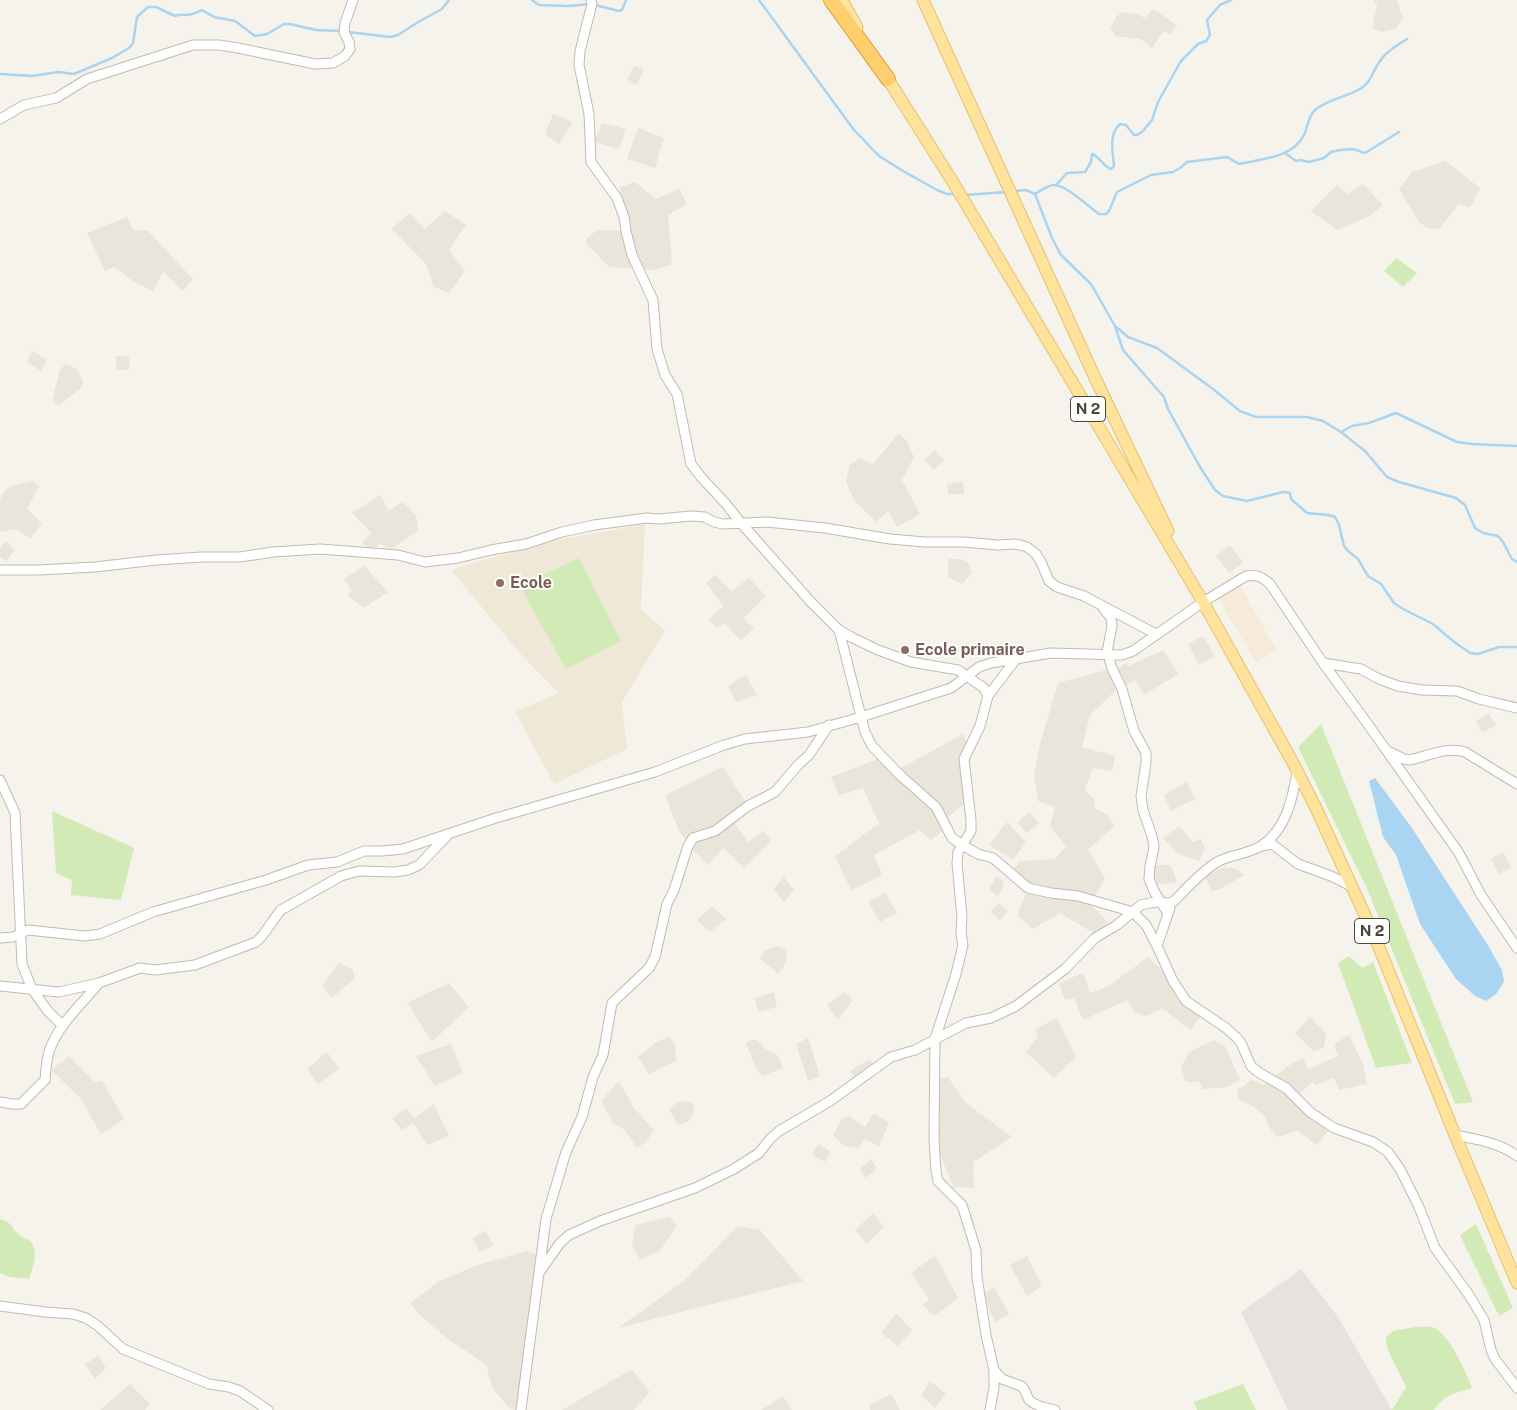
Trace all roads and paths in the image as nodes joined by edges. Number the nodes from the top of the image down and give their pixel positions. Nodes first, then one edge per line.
1 (353, 0) edge
2 (591, 0) edge
3 (831, 0) edge
4 (842, 0) edge
5 (923, 0) edge
6 (888, 79) junction
7 (0, 119) edge
8 (741, 523) junction
9 (0, 570) edge
10 (1203, 602) junction
11 (1099, 604) junction
12 (839, 630) junction
13 (1156, 634) junction
14 (1108, 655) junction
15 (1016, 659) junction
16 (1323, 663) junction
17 (968, 676) junction
18 (988, 696) junction
19 (1517, 708) edge
20 (861, 717) junction
21 (829, 725) junction
22 (1387, 751) junction
23 (1297, 771) junction
24 (0, 780) edge
25 (1517, 784) edge
26 (449, 834) junction
27 (962, 845) junction
28 (1260, 846) junction
29 (1351, 886) junction
30 (1174, 901) junction
31 (1160, 902) junction
32 (1133, 912) junction
33 (1167, 912) junction
34 (20, 934) junction
35 (0, 938) edge
36 (1158, 946) junction
37 (1517, 948) edge
38 (99, 983) junction
39 (0, 986) edge
40 (32, 989) junction
41 (63, 1026) junction
42 (935, 1038) junction
43 (0, 1102) edge
44 (1455, 1135) junction
45 (1517, 1156) edge
46 (539, 1273) junction
47 (1517, 1283) edge
48 (0, 1306) edge
49 (994, 1370) junction
50 (1517, 1388) edge
51 (268, 1410) edge
52 (520, 1410) edge
53 (990, 1410) edge
54 (1055, 1410) edge

1 - 7 street
2 - 8 street
3 - 6 highway
4 - 6 main road, N 2
5 - 10 main road, N 2
6 - 10 main road, N 2
8 - 9 street
8 - 11 street
8 - 12 street
10 - 13 street
10 - 16 street
10 - 23 main road, N 2
11 - 13 street
11 - 14 street
12 - 17 street
12 - 20 street
13 - 14 street
14 - 15 street
14 - 31 street
15 - 17 street
15 - 18 street
16 - 19 street
16 - 22 street
17 - 18 street
17 - 20 street
18 - 27 street
20 - 21 street
20 - 27 street
21 - 26 street
21 - 46 street
22 - 25 street
22 - 37 street
23 - 28 street
23 - 29 main road, N 2
24 - 34 street
26 - 34 street
26 - 38 street
27 - 32 street
27 - 42 street
28 - 29 street
28 - 30 street
29 - 44 main road, N 2
30 - 31 street
30 - 33 street
31 - 32 street
31 - 33 street
32 - 36 street
32 - 42 street
33 - 36 street
34 - 35 street
34 - 40 street
36 - 50 street
38 - 40 street
38 - 41 street
39 - 40 street
40 - 41 street
41 - 43 street
42 - 46 street
42 - 49 street
44 - 45 street
44 - 47 main road, N 2
46 - 52 street
48 - 51 street
49 - 53 street
49 - 54 street

